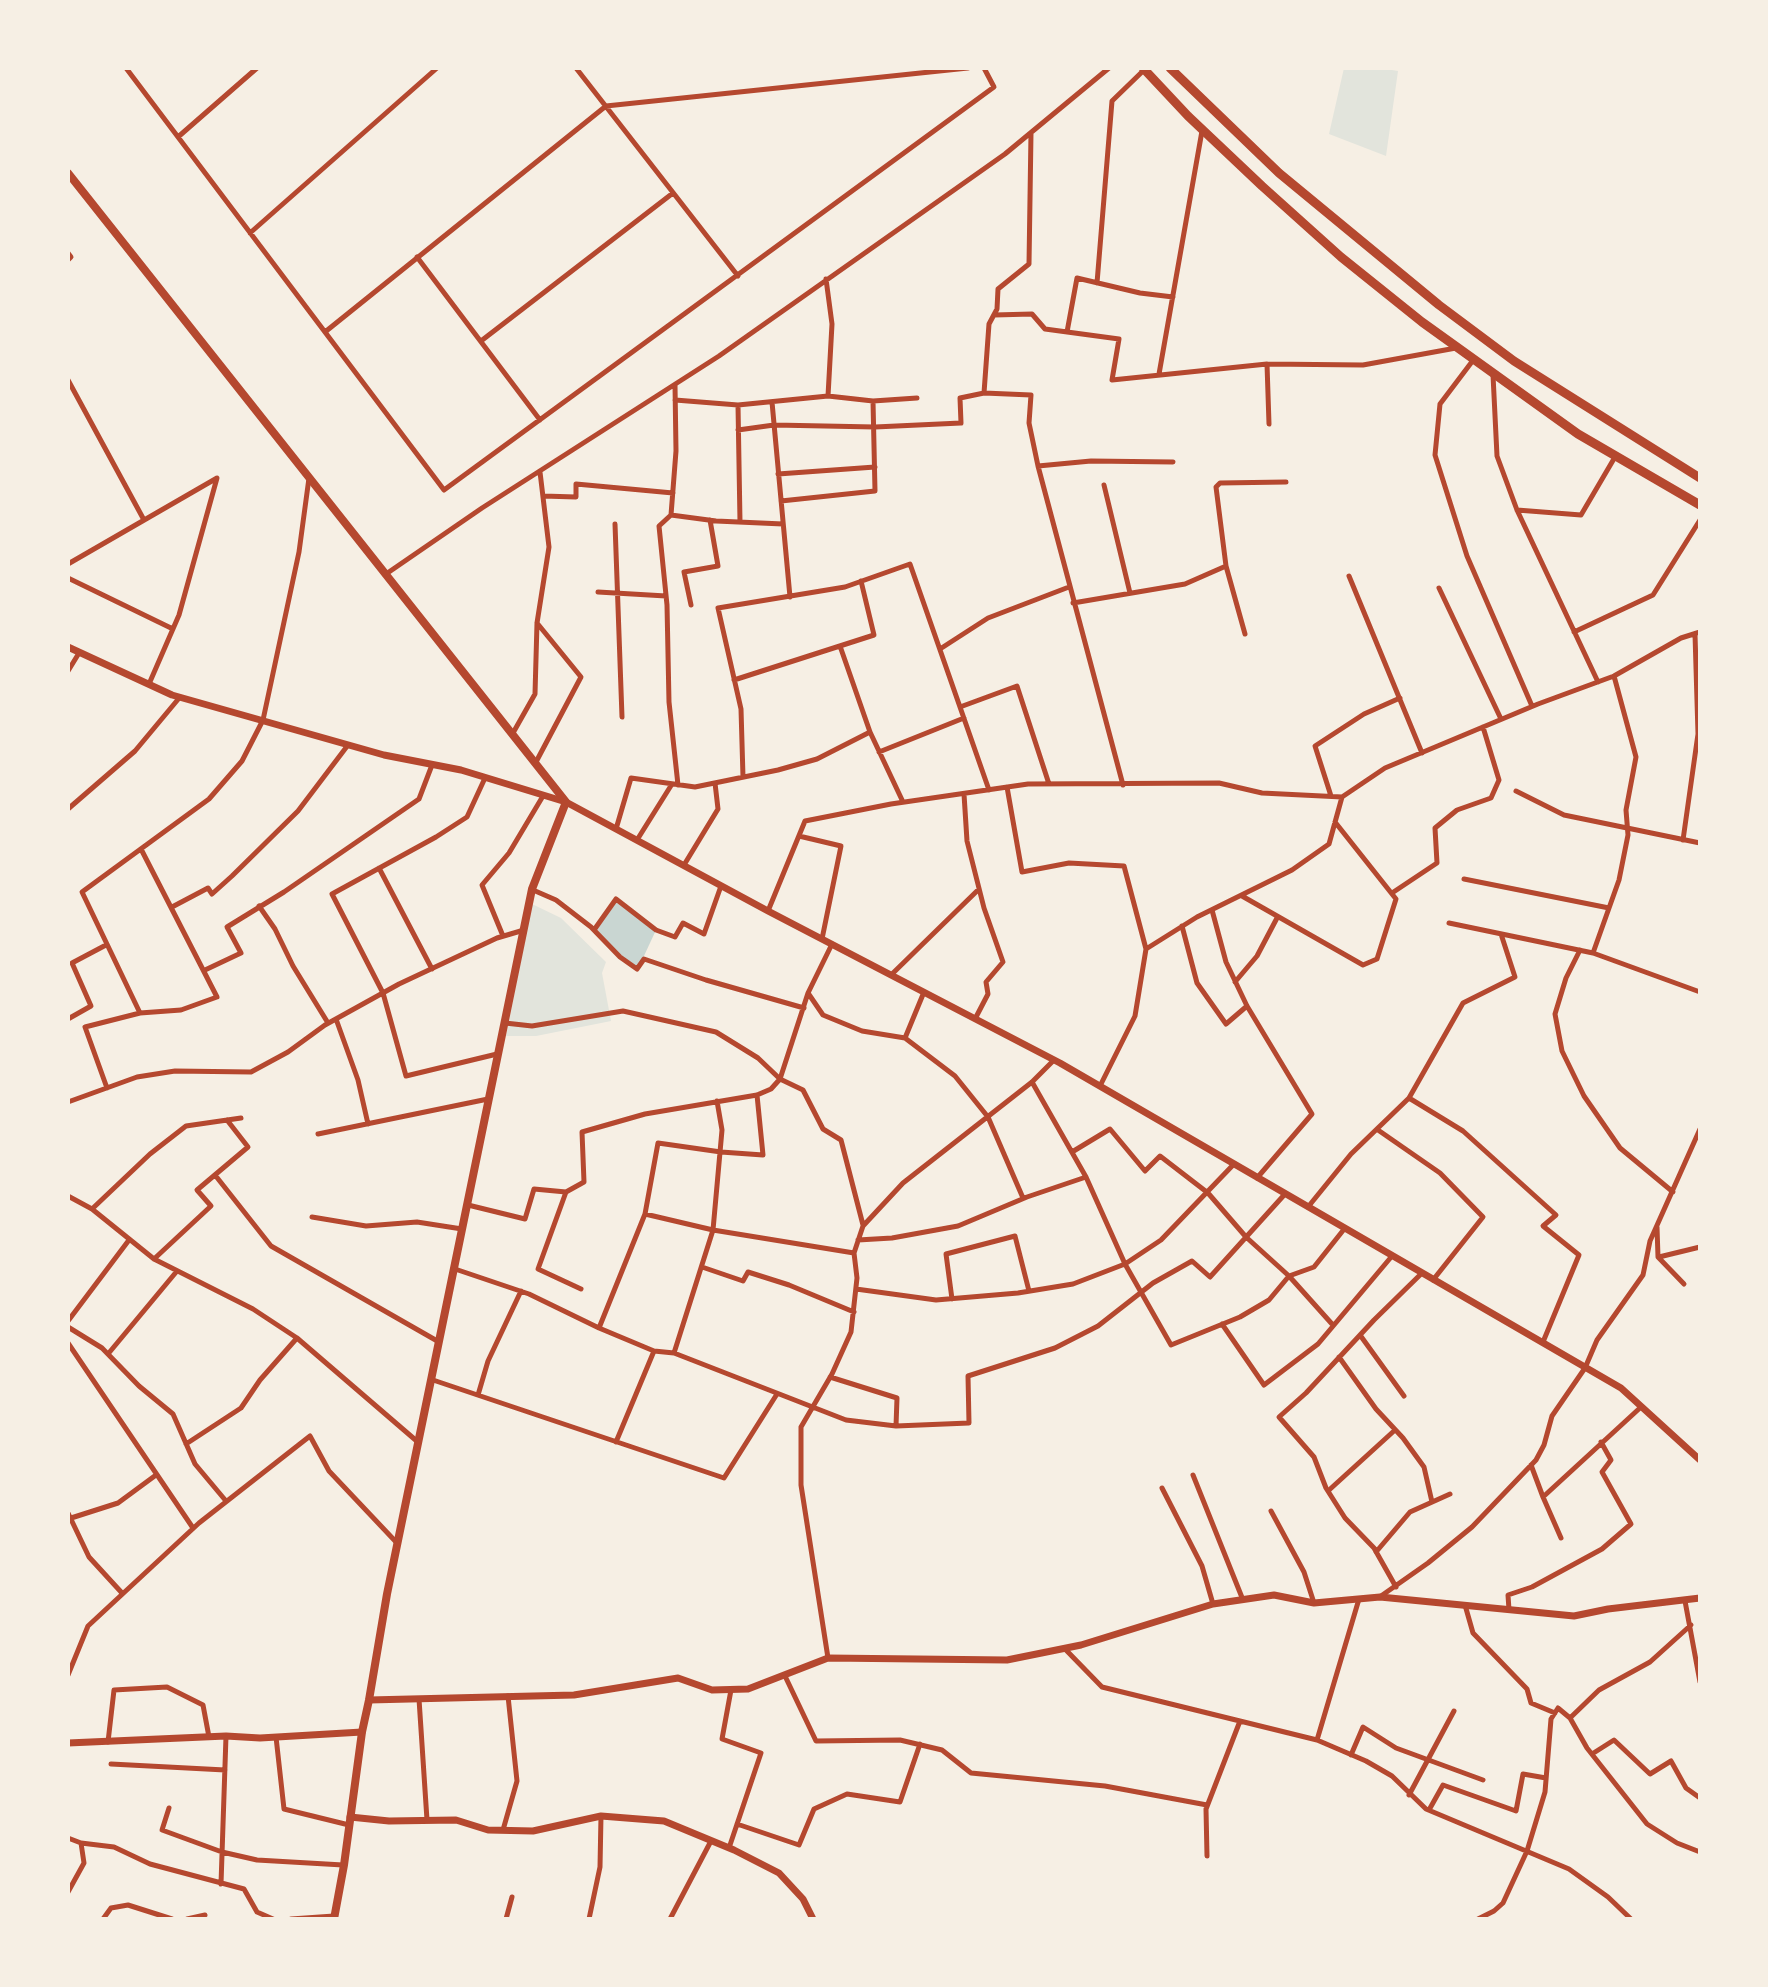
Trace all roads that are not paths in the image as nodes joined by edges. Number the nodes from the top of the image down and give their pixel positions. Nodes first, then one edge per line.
1 (126, 68) edge
2 (257, 68) edge
3 (437, 68) edge
4 (576, 68) edge
5 (882, 68) edge
6 (968, 68) edge
7 (984, 68) edge
8 (1109, 68) edge
9 (1170, 68) edge
10 (1144, 69) edge
11 (887, 77) junction
12 (606, 106) junction
13 (1202, 130) junction
14 (1031, 133) junction
15 (178, 137) junction
16 (68, 173) edge
17 (673, 193) junction
18 (250, 233) junction
19 (68, 253) edge
20 (417, 257) junction
21 (68, 260) edge
22 (738, 276) junction
23 (826, 279) junction
24 (1097, 283) junction
25 (1173, 297) junction
26 (994, 315) junction
27 (325, 332) junction
28 (1067, 332) junction
29 (481, 341) junction
30 (1457, 348) junction
31 (1474, 359) junction
32 (1267, 364) junction
33 (1159, 374) junction
34 (1493, 374) junction
35 (68, 380) edge
36 (675, 385) junction
37 (984, 393) junction
38 (828, 396) junction
39 (917, 398) dead end
40 (675, 400) junction
41 (873, 401) junction
42 (772, 402) junction
43 (738, 405) junction
44 (540, 420) junction
45 (1269, 424) dead end
46 (774, 425) junction
47 (875, 427) junction
48 (738, 430) junction
49 (1616, 456) junction
50 (1173, 462) dead end
51 (1038, 466) junction
52 (875, 467) junction
53 (540, 472) junction
54 (778, 474) junction
55 (309, 477) junction
56 (1700, 478) edge
57 (1286, 482) dead end
58 (1104, 485) dead end
59 (673, 493) junction
60 (543, 496) junction
61 (781, 501) junction
62 (1700, 505) edge
63 (1517, 510) junction
64 (671, 515) junction
65 (144, 520) junction
66 (710, 520) junction
67 (1700, 520) edge
68 (740, 522) junction
69 (615, 524) dead end
70 (783, 524) junction
71 (68, 564) edge
72 (1226, 566) junction
73 (386, 574) junction
74 (1349, 576) dead end
75 (68, 578) edge
76 (861, 581) junction
77 (1069, 587) junction
78 (1439, 588) dead end
79 (598, 592) dead end
80 (618, 593) junction
81 (1130, 593) junction
82 (666, 596) junction
83 (790, 597) junction
84 (1073, 603) junction
85 (691, 605) dead end
86 (537, 623) junction
87 (173, 629) junction
88 (1574, 632) junction
89 (1697, 633) edge
90 (1245, 634) dead end
91 (840, 646) junction
92 (68, 647) edge
93 (940, 649) junction
94 (79, 653) junction
95 (68, 671) edge
96 (1614, 676) junction
97 (734, 680) junction
98 (1598, 682) junction
99 (149, 684) junction
100 (180, 697) junction
101 (1400, 698) junction
102 (1532, 706) junction
103 (960, 707) junction
104 (622, 717) dead end
105 (964, 718) junction
106 (1501, 719) junction
107 (263, 720) junction
108 (1483, 727) junction
109 (870, 732) junction
110 (513, 734) junction
111 (1699, 734) edge
112 (348, 744) junction
113 (879, 752) junction
114 (1422, 753) junction
115 (535, 763) junction
116 (432, 765) junction
117 (743, 777) junction
118 (485, 778) junction
119 (715, 783) junction
120 (675, 784) junction
121 (1049, 784) junction
122 (1123, 785) junction
123 (1007, 787) junction
124 (989, 790) junction
125 (1516, 791) dead end
126 (964, 794) junction
127 (543, 796) junction
128 (1331, 796) junction
129 (1342, 797) junction
130 (566, 802) junction
131 (903, 802) junction
132 (68, 809) edge
133 (1335, 822) junction
134 (1628, 828) junction
135 (616, 829) junction
136 (799, 836) junction
137 (637, 840) junction
138 (1683, 840) junction
139 (1700, 843) edge
140 (141, 849) junction
141 (684, 865) junction
142 (379, 868) junction
143 (1464, 879) dead end
144 (721, 886) junction
145 (532, 889) junction
146 (979, 889) junction
147 (1392, 893) junction
148 (1241, 895) junction
149 (259, 906) junction
150 (172, 907) junction
151 (1609, 908) junction
152 (1212, 910) junction
153 (768, 911) junction
154 (1277, 918) junction
155 (1449, 923) dead end
156 (1182, 926) junction
157 (524, 930) junction
158 (594, 930) junction
159 (1501, 934) junction
160 (503, 936) junction
161 (822, 939) junction
162 (832, 944) junction
163 (106, 945) junction
164 (1146, 949) junction
165 (1580, 950) junction
166 (1593, 953) junction
167 (432, 969) junction
168 (205, 970) junction
169 (891, 975) junction
170 (1235, 982) junction
171 (924, 992) junction
172 (1700, 992) edge
173 (383, 993) junction
174 (808, 993) junction
175 (1247, 1006) junction
176 (804, 1008) junction
177 (140, 1013) junction
178 (68, 1019) edge
179 (336, 1019) junction
180 (975, 1019) junction
181 (328, 1023) junction
182 (505, 1023) junction
183 (905, 1038) junction
184 (498, 1054) junction
185 (1054, 1060) junction
186 (780, 1079) junction
187 (1032, 1082) junction
188 (1100, 1086) junction
189 (107, 1088) junction
190 (757, 1095) junction
191 (1409, 1098) junction
192 (489, 1099) junction
193 (717, 1101) junction
194 (68, 1102) edge
195 (988, 1117) junction
196 (241, 1118) dead end
197 (227, 1120) junction
198 (368, 1124) junction
199 (1700, 1129) edge
200 (1378, 1130) junction
201 (318, 1134) dead end
202 (721, 1152) junction
203 (1072, 1152) junction
204 (1235, 1164) junction
205 (215, 1175) junction
206 (1086, 1177) junction
207 (1257, 1178) junction
208 (566, 1192) junction
209 (1673, 1192) junction
210 (1208, 1193) junction
211 (1285, 1194) junction
212 (68, 1196) edge
213 (1023, 1198) junction
214 (468, 1205) junction
215 (1308, 1207) junction
216 (92, 1209) junction
217 (645, 1214) junction
218 (312, 1217) dead end
219 (863, 1226) junction
220 (1656, 1227) junction
221 (1345, 1228) junction
222 (463, 1229) junction
223 (713, 1230) junction
224 (1246, 1237) junction
225 (129, 1240) junction
226 (858, 1240) junction
227 (1700, 1247) edge
228 (854, 1253) junction
229 (1392, 1256) junction
230 (1658, 1257) junction
231 (154, 1259) junction
232 (1125, 1264) junction
233 (702, 1267) junction
234 (455, 1269) junction
235 (177, 1271) junction
236 (1422, 1273) junction
237 (1289, 1276) junction
238 (1433, 1280) junction
239 (1684, 1284) dead end
240 (581, 1289) dead end
241 (856, 1289) junction
242 (521, 1291) junction
243 (1029, 1291) junction
244 (1141, 1293) junction
245 (952, 1299) junction
246 (854, 1312) junction
247 (68, 1324) edge
248 (1222, 1324) junction
249 (1332, 1324) junction
250 (599, 1328) junction
251 (82, 1335) junction
252 (1360, 1335) junction
253 (297, 1338) junction
254 (68, 1343) edge
255 (440, 1343) junction
256 (1542, 1343) junction
257 (654, 1351) junction
258 (674, 1353) junction
259 (108, 1354) junction
260 (1339, 1357) junction
261 (1585, 1368) junction
262 (830, 1377) junction
263 (433, 1380) junction
264 (777, 1394) junction
265 (478, 1395) junction
266 (1404, 1396) dead end
267 (1642, 1406) junction
268 (811, 1408) junction
269 (896, 1426) junction
270 (1395, 1430) junction
271 (616, 1442) junction
272 (1601, 1442) junction
273 (186, 1444) junction
274 (420, 1444) junction
275 (1700, 1449) edge
276 (1697, 1458) edge
277 (1531, 1465) junction
278 (156, 1475) junction
279 (1193, 1475) dead end
280 (1162, 1488) dead end
281 (1328, 1491) junction
282 (1450, 1494) dead end
283 (1543, 1497) junction
284 (226, 1501) junction
285 (1432, 1502) junction
286 (1271, 1511) dead end
287 (69, 1517) edge
288 (193, 1528) junction
289 (1561, 1538) dead end
290 (397, 1543) junction
291 (1376, 1552) junction
292 (1396, 1587) junction
293 (122, 1593) junction
294 (1360, 1597) junction
295 (1380, 1597) junction
296 (1700, 1598) edge
297 (1243, 1600) junction
298 (1685, 1601) junction
299 (1314, 1603) junction
300 (1213, 1604) junction
301 (1465, 1605) junction
302 (1509, 1610) junction
303 (1691, 1625) junction
304 (1065, 1649) junction
305 (68, 1655) edge
306 (75, 1658) junction
307 (828, 1658) junction
308 (68, 1675) edge
309 (785, 1676) junction
310 (1700, 1682) edge
311 (731, 1690) junction
312 (508, 1696) junction
313 (419, 1699) junction
314 (369, 1700) junction
315 (1454, 1711) dead end
316 (1555, 1713) junction
317 (1570, 1718) junction
318 (1240, 1721) junction
319 (362, 1732) junction
320 (226, 1736) junction
321 (209, 1737) junction
322 (276, 1737) junction
323 (1317, 1740) junction
324 (108, 1742) junction
325 (68, 1743) edge
326 (920, 1744) junction
327 (1592, 1754) junction
328 (1351, 1755) junction
329 (1426, 1760) junction
330 (111, 1764) dead end
331 (225, 1770) junction
332 (1546, 1778) junction
333 (1483, 1780) dead end
334 (1409, 1795) junction
335 (1700, 1798) edge
336 (1207, 1805) junction
337 (169, 1808) dead end
338 (1429, 1810) junction
339 (601, 1816) junction
340 (427, 1820) junction
341 (349, 1821) junction
342 (737, 1824) junction
343 (503, 1830) junction
344 (68, 1838) edge
345 (711, 1841) junction
346 (81, 1843) junction
347 (729, 1848) junction
348 (1527, 1851) junction
349 (222, 1852) junction
350 (1700, 1852) edge
351 (1207, 1856) dead end
352 (344, 1865) junction
353 (221, 1884) junction
354 (68, 1892) edge
355 (512, 1897) dead end
356 (205, 1915) dead end
357 (334, 1918) edge
358 (103, 1919) edge
359 (172, 1919) edge
360 (187, 1919) edge
361 (273, 1919) edge
362 (291, 1919) edge
363 (506, 1919) edge
364 (589, 1919) edge
365 (670, 1919) edge
366 (813, 1919) edge
367 (1478, 1919) edge
368 (1631, 1919) edge

1 - 15 street
2 - 15 street
3 - 18 street
4 - 12 street
5 - 11 street
6 - 11 street
7 - 22 street
8 - 14 street
9 - 56 highway
10 - 13 highway
10 - 24 street
11 - 12 street
12 - 17 street
12 - 20 street
13 - 25 street
13 - 30 highway
14 - 23 street
14 - 26 street
15 - 18 street
16 - 55 main road
17 - 22 street
17 - 29 street
18 - 27 street
19 - 21 street
20 - 27 street
20 - 29 street
22 - 44 street
23 - 36 street
23 - 38 street
24 - 25 street
24 - 28 street
25 - 33 street
26 - 28 street
26 - 37 street
27 - 44 street
28 - 33 street
29 - 44 street
30 - 31 highway
30 - 32 street
31 - 34 highway
31 - 102 street
32 - 33 street
32 - 45 street
34 - 49 highway
34 - 63 street
35 - 65 street
36 - 40 street
36 - 53 street
37 - 47 street
37 - 51 street
38 - 41 street
38 - 42 street
39 - 41 street
40 - 43 street
40 - 59 street
41 - 47 street
42 - 43 street
42 - 46 street
43 - 48 street
46 - 47 street
46 - 48 street
46 - 54 street
47 - 52 street
48 - 68 street
49 - 62 highway
49 - 63 street
50 - 51 street
51 - 77 street
52 - 54 street
52 - 61 street
53 - 60 street
53 - 73 street
54 - 61 street
55 - 73 main road
55 - 107 street
57 - 72 street
58 - 81 street
59 - 60 street
59 - 64 street
60 - 86 street
61 - 70 street
63 - 88 street
64 - 66 street
64 - 82 street
65 - 71 street
65 - 87 street
66 - 68 street
66 - 85 street
67 - 88 street
68 - 70 street
69 - 80 street
70 - 83 street
72 - 81 street
72 - 90 street
73 - 110 main road
74 - 101 street
75 - 87 street
76 - 83 street
76 - 91 street
76 - 93 street
77 - 84 street
77 - 93 street
78 - 106 street
79 - 80 street
80 - 82 street
80 - 104 street
81 - 84 street
82 - 120 street
83 - 97 street
84 - 122 street
86 - 110 street
86 - 115 street
87 - 99 street
88 - 98 street
89 - 96 street
89 - 111 street
91 - 97 street
91 - 109 street
92 - 94 street
93 - 103 street
94 - 95 street
94 - 99 street
96 - 98 street
96 - 134 street
97 - 117 street
98 - 102 street
99 - 100 street
100 - 107 street
100 - 132 street
101 - 114 street
101 - 128 street
102 - 106 street
103 - 105 street
103 - 121 street
105 - 113 street
105 - 124 street
106 - 108 street
107 - 112 street
107 - 140 street
108 - 114 street
108 - 147 street
109 - 113 street
109 - 117 street
110 - 115 main road
111 - 138 street
112 - 116 street
112 - 150 street
113 - 131 street
114 - 129 street
115 - 130 main road
116 - 118 street
116 - 149 street
117 - 119 street
118 - 127 street
118 - 142 street
119 - 120 street
119 - 141 street
120 - 135 street
120 - 137 street
121 - 122 street
121 - 123 street
122 - 128 street
123 - 124 street
123 - 164 street
124 - 126 street
125 - 134 street
126 - 131 street
126 - 146 street
127 - 130 street
127 - 160 street
128 - 129 street
129 - 133 street
130 - 135 street
130 - 145 main road
131 - 136 street
133 - 147 street
133 - 148 street
134 - 138 street
134 - 151 street
135 - 137 street
136 - 153 street
136 - 161 street
137 - 141 street
138 - 139 street
140 - 150 street
140 - 163 street
141 - 144 street
142 - 167 street
142 - 173 street
143 - 151 street
144 - 153 street
144 - 158 street
145 - 157 main road
145 - 158 street
146 - 169 street
146 - 180 street
147 - 154 street
148 - 152 street
148 - 154 street
149 - 168 street
149 - 181 street
150 - 168 street
151 - 166 street
152 - 156 street
152 - 170 street
153 - 161 street
154 - 170 street
155 - 159 street
156 - 164 street
156 - 175 street
157 - 160 street
157 - 182 main road
158 - 176 street
159 - 165 street
159 - 191 street
160 - 167 street
161 - 162 street
162 - 169 street
162 - 174 street
163 - 177 street
163 - 178 street
164 - 188 street
165 - 166 street
165 - 209 street
166 - 172 street
167 - 173 street
168 - 177 street
169 - 171 street
170 - 175 street
171 - 180 street
171 - 183 street
173 - 179 street
173 - 184 street
174 - 176 street
174 - 183 street
175 - 207 street
176 - 186 street
177 - 189 street
179 - 181 street
179 - 198 street
180 - 185 street
181 - 189 street
182 - 184 main road
182 - 186 street
183 - 195 street
184 - 192 main road
185 - 187 street
185 - 188 street
186 - 190 street
186 - 219 street
187 - 195 street
187 - 203 street
188 - 204 street
189 - 194 street
190 - 193 street
190 - 202 street
191 - 200 street
191 - 256 street
192 - 198 street
192 - 214 main road
193 - 202 street
193 - 208 street
195 - 213 street
195 - 219 street
196 - 197 street
197 - 205 street
197 - 216 street
198 - 201 street
199 - 209 street
200 - 215 street
200 - 238 street
202 - 217 street
202 - 223 street
203 - 206 street
203 - 210 street
204 - 207 street
204 - 210 street
205 - 231 street
205 - 255 street
206 - 213 street
206 - 232 street
207 - 211 street
208 - 214 street
208 - 240 street
209 - 220 street
210 - 224 street
210 - 232 street
211 - 215 street
211 - 224 street
212 - 216 street
213 - 226 street
214 - 222 main road
215 - 221 street
216 - 225 street
217 - 223 street
217 - 250 street
218 - 222 street
219 - 226 street
220 - 230 street
220 - 261 street
221 - 229 street
221 - 237 street
222 - 234 main road
223 - 228 street
223 - 233 street
224 - 237 street
224 - 244 street
225 - 231 street
225 - 247 street
226 - 228 street
227 - 230 street
228 - 241 street
229 - 236 street
229 - 249 street
230 - 239 street
231 - 235 street
232 - 243 street
232 - 244 street
233 - 246 street
233 - 258 street
234 - 242 street
234 - 255 main road
235 - 253 street
235 - 259 street
236 - 238 street
236 - 252 street
237 - 248 street
237 - 249 street
238 - 256 street
241 - 245 street
241 - 246 street
242 - 250 street
242 - 265 street
243 - 245 street
243 - 245 street
244 - 248 street
244 - 269 street
246 - 262 street
247 - 251 street
248 - 249 street
250 - 257 street
251 - 254 street
251 - 259 street
252 - 260 street
252 - 266 street
253 - 273 street
253 - 274 street
254 - 278 street
255 - 263 main road
256 - 261 street
257 - 258 street
257 - 271 street
258 - 264 street
259 - 273 street
260 - 270 street
260 - 281 street
261 - 267 street
261 - 277 street
262 - 268 street
262 - 269 street
263 - 265 street
263 - 274 main road
264 - 268 street
264 - 271 street
265 - 271 street
267 - 272 street
267 - 276 street
268 - 269 street
268 - 307 street
270 - 281 street
270 - 285 street
272 - 283 street
272 - 302 street
273 - 284 street
274 - 290 main road
275 - 276 street
277 - 283 street
277 - 292 street
278 - 287 street
278 - 288 street
279 - 297 street
280 - 300 street
281 - 291 street
282 - 285 street
283 - 289 street
284 - 288 street
284 - 290 street
285 - 291 street
286 - 299 street
287 - 293 street
288 - 293 street
290 - 314 main road
291 - 292 street
292 - 295 street
293 - 306 street
294 - 295 street
294 - 299 street
294 - 323 street
295 - 301 street
296 - 298 street
297 - 299 street
297 - 300 street
298 - 302 street
298 - 303 street
300 - 304 street
301 - 302 street
301 - 316 street
303 - 310 street
303 - 317 street
304 - 307 street
304 - 318 street
305 - 306 street
306 - 308 street
307 - 309 street
309 - 311 street
309 - 326 street
311 - 312 street
311 - 342 street
312 - 313 street
312 - 343 street
313 - 314 street
313 - 340 street
314 - 319 main road
315 - 329 street
316 - 317 street
316 - 332 street
317 - 327 street
318 - 323 street
318 - 336 street
319 - 322 street
319 - 341 main road
320 - 321 street
320 - 322 street
320 - 331 street
321 - 324 street
321 - 324 street
322 - 341 street
323 - 328 street
324 - 325 street
326 - 336 street
326 - 342 street
327 - 335 street
327 - 350 street
328 - 329 street
328 - 334 street
329 - 333 street
329 - 334 street
330 - 331 street
331 - 349 street
332 - 338 street
332 - 348 street
334 - 338 street
336 - 351 street
337 - 349 street
338 - 348 street
339 - 343 street
339 - 345 street
339 - 364 street
340 - 341 street
340 - 343 street
341 - 352 main road
342 - 347 street
344 - 346 street
345 - 347 street
345 - 365 street
346 - 353 street
346 - 354 street
347 - 366 street
348 - 367 street
348 - 368 street
349 - 352 street
349 - 353 street
352 - 357 main road
353 - 361 street
355 - 363 street
356 - 360 street
357 - 362 street
358 - 359 street

